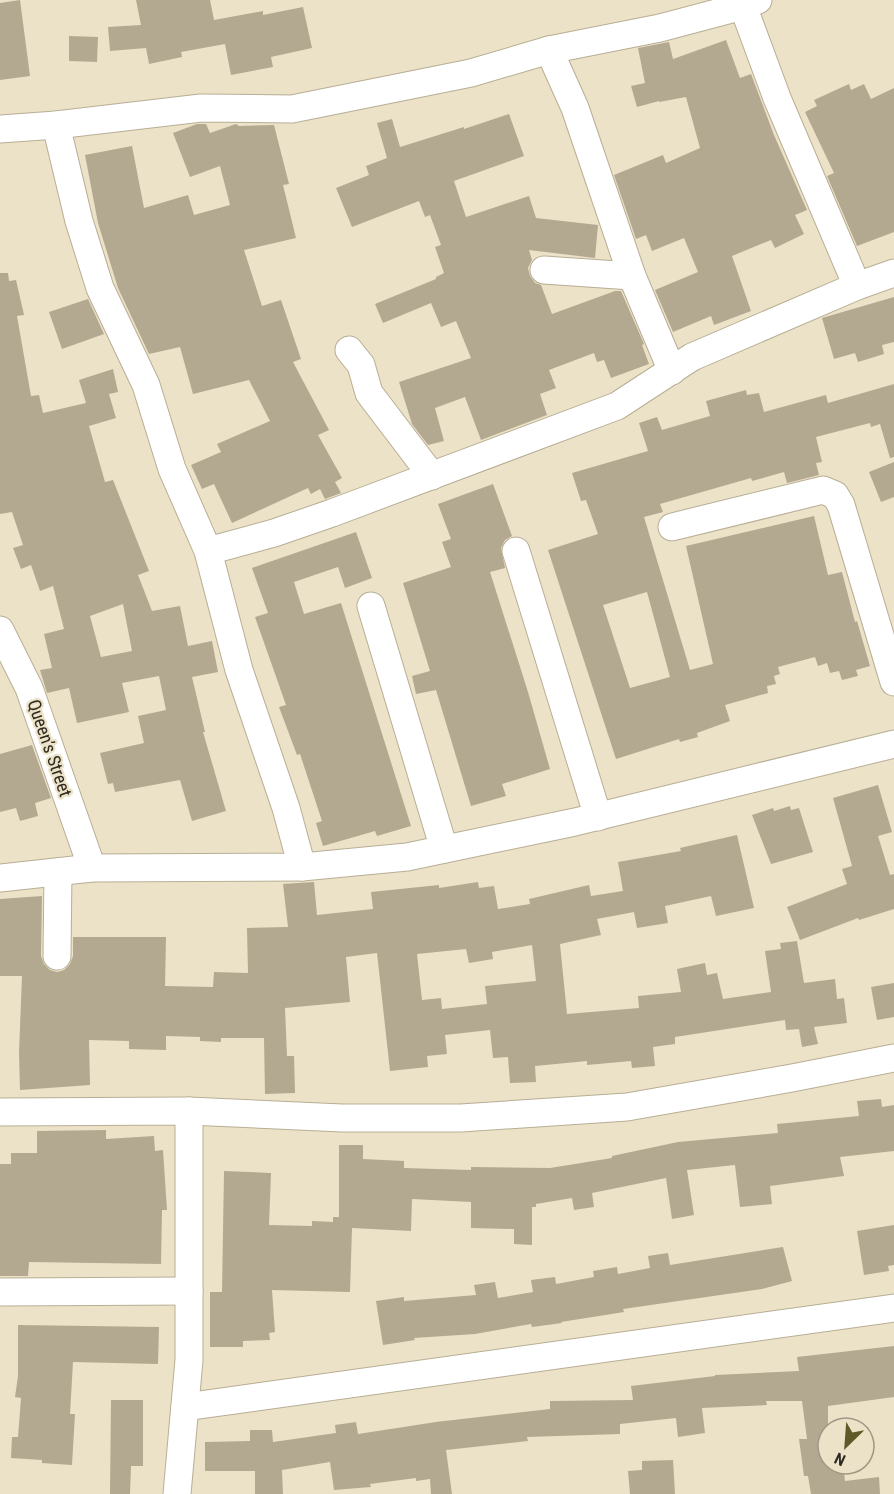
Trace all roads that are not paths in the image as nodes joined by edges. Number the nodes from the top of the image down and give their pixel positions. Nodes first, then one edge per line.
1 (750, 3) edge
2 (549, 50) junction
3 (56, 125) junction
4 (0, 129) edge
5 (544, 270) dead end
6 (894, 273) edge
7 (632, 276) junction
8 (857, 286) junction
9 (349, 350) dead end
10 (672, 371) junction
11 (432, 476) junction
12 (672, 527) dead end
13 (208, 551) junction
14 (516, 551) dead end
15 (371, 606) dead end
16 (0, 630) edge
17 (894, 682) edge
18 (892, 752) edge
19 (598, 817) junction
20 (444, 849) junction
21 (302, 867) junction
22 (93, 868) junction
23 (58, 872) junction
24 (0, 878) edge
25 (57, 956) dead end
26 (894, 1058) edge
27 (189, 1111) junction
28 (0, 1112) edge
29 (189, 1291) junction
30 (0, 1292) edge
31 (894, 1308) edge
32 (185, 1407) junction
33 (177, 1494) edge

1 - 2 street
1 - 8 street
2 - 3 street
2 - 7 street
3 - 4 street
3 - 13 street
5 - 7 street
6 - 8 street
7 - 10 street
8 - 10 street
9 - 11 street
10 - 11 street
11 - 13 street
12 - 17 street
13 - 21 street
14 - 19 street
15 - 20 street
16 - 22 street, Queen’s Street
18 - 19 street
19 - 20 street
20 - 21 street
21 - 22 street
22 - 23 street
23 - 24 street
23 - 25 street
26 - 27 street
27 - 28 street
27 - 29 street
29 - 30 street
29 - 32 street
31 - 32 street
32 - 33 street

